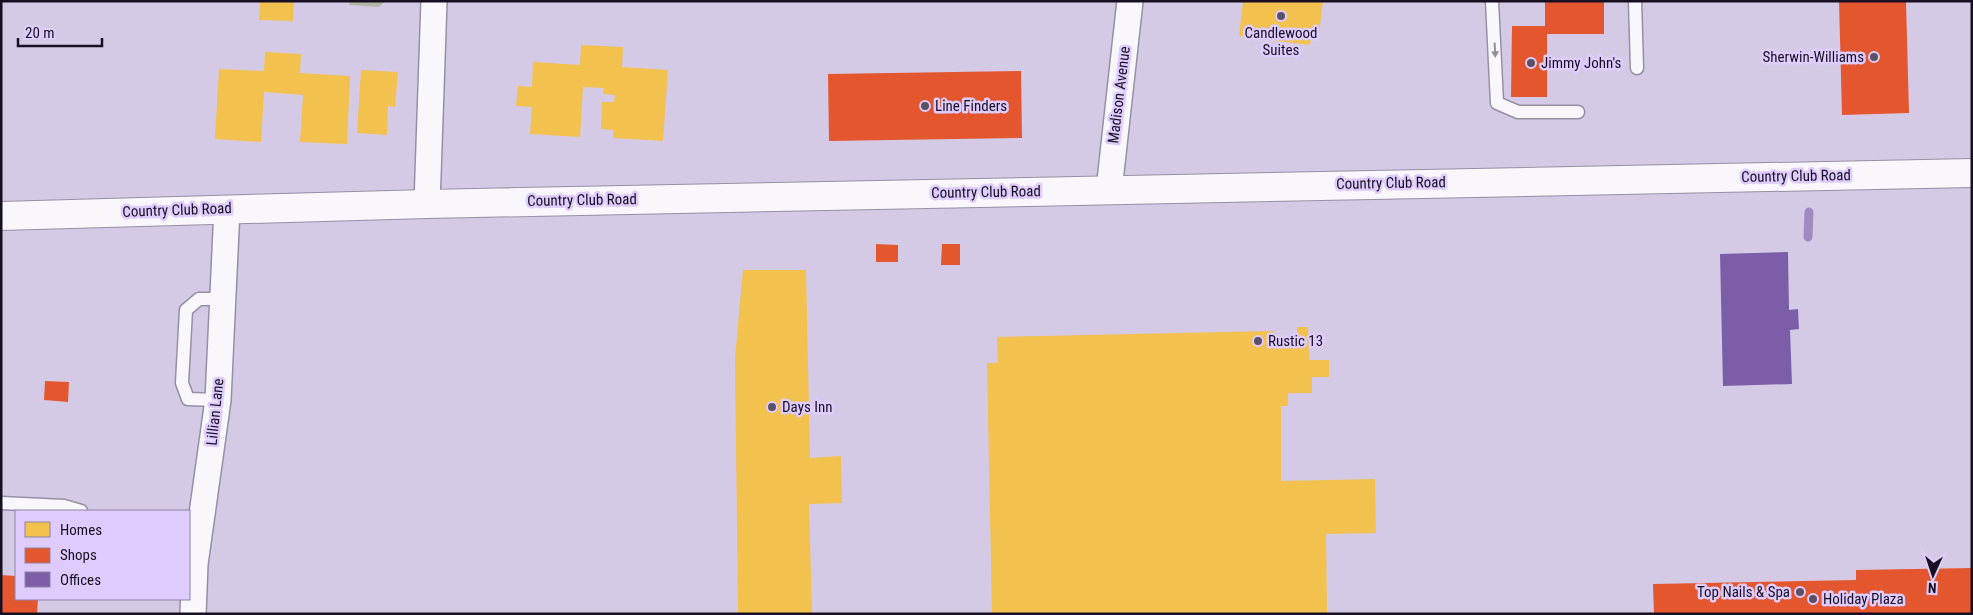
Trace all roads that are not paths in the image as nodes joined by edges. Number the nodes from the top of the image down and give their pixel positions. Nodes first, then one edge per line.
1 (434, 1) edge
2 (1130, 1) edge
3 (1492, 1) edge
4 (1635, 1) edge
5 (1637, 68) dead end
6 (1578, 112) dead end
7 (1972, 172) edge
8 (1109, 190) junction
9 (428, 204) junction
10 (226, 208) junction
11 (1, 216) edge
12 (222, 299) junction
13 (218, 400) junction
14 (1, 503) edge
15 (78, 510) edge
16 (192, 562) edge
17 (193, 614) edge

1 - 9 street
2 - 8 street, Madison Avenue
3 -> 6 lane
4 - 5 lane
7 - 8 street, Country Club Road
8 - 9 street, Country Club Road
9 - 10 street, Country Club Road
10 - 11 street, Country Club Road
10 - 12 street, Lillian Lane
12 - 13 street, Lillian Lane
12 - 13 lane
13 - 16 street, Lillian Lane
14 - 15 lane
16 - 17 street, Lillian Lane

